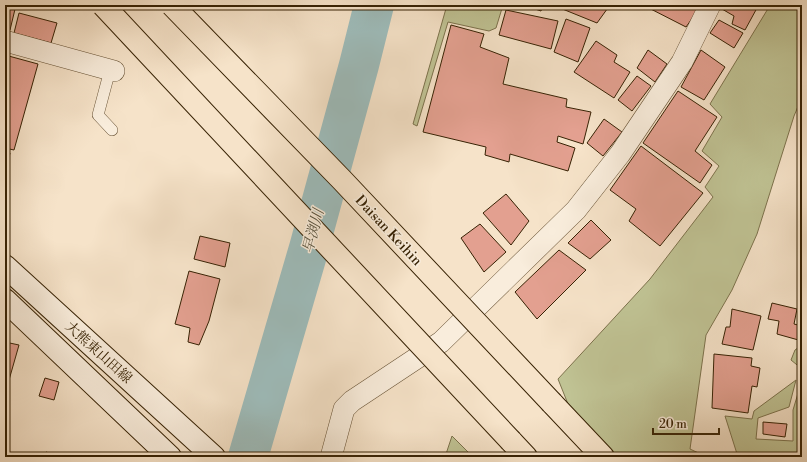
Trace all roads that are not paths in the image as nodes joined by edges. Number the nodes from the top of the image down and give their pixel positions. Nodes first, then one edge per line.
1 (103, 5) edge
2 (172, 5) edge
3 (710, 5) edge
4 (5, 41) edge
5 (112, 71) joint
6 (112, 130) dead end
7 (5, 266) edge
8 (5, 300) edge
9 (170, 457) edge
10 (214, 457) edge
11 (330, 457) edge
12 (526, 457) edge
13 (603, 457) edge

1 - 12 highway, bridge
2 - 13 highway, Daisan Keihin, bridge
3 - 11 street
4 - 5 street
5 - 6 lane
7 - 10 street, 大熊東山田線
8 - 9 street, 大熊東山田線

